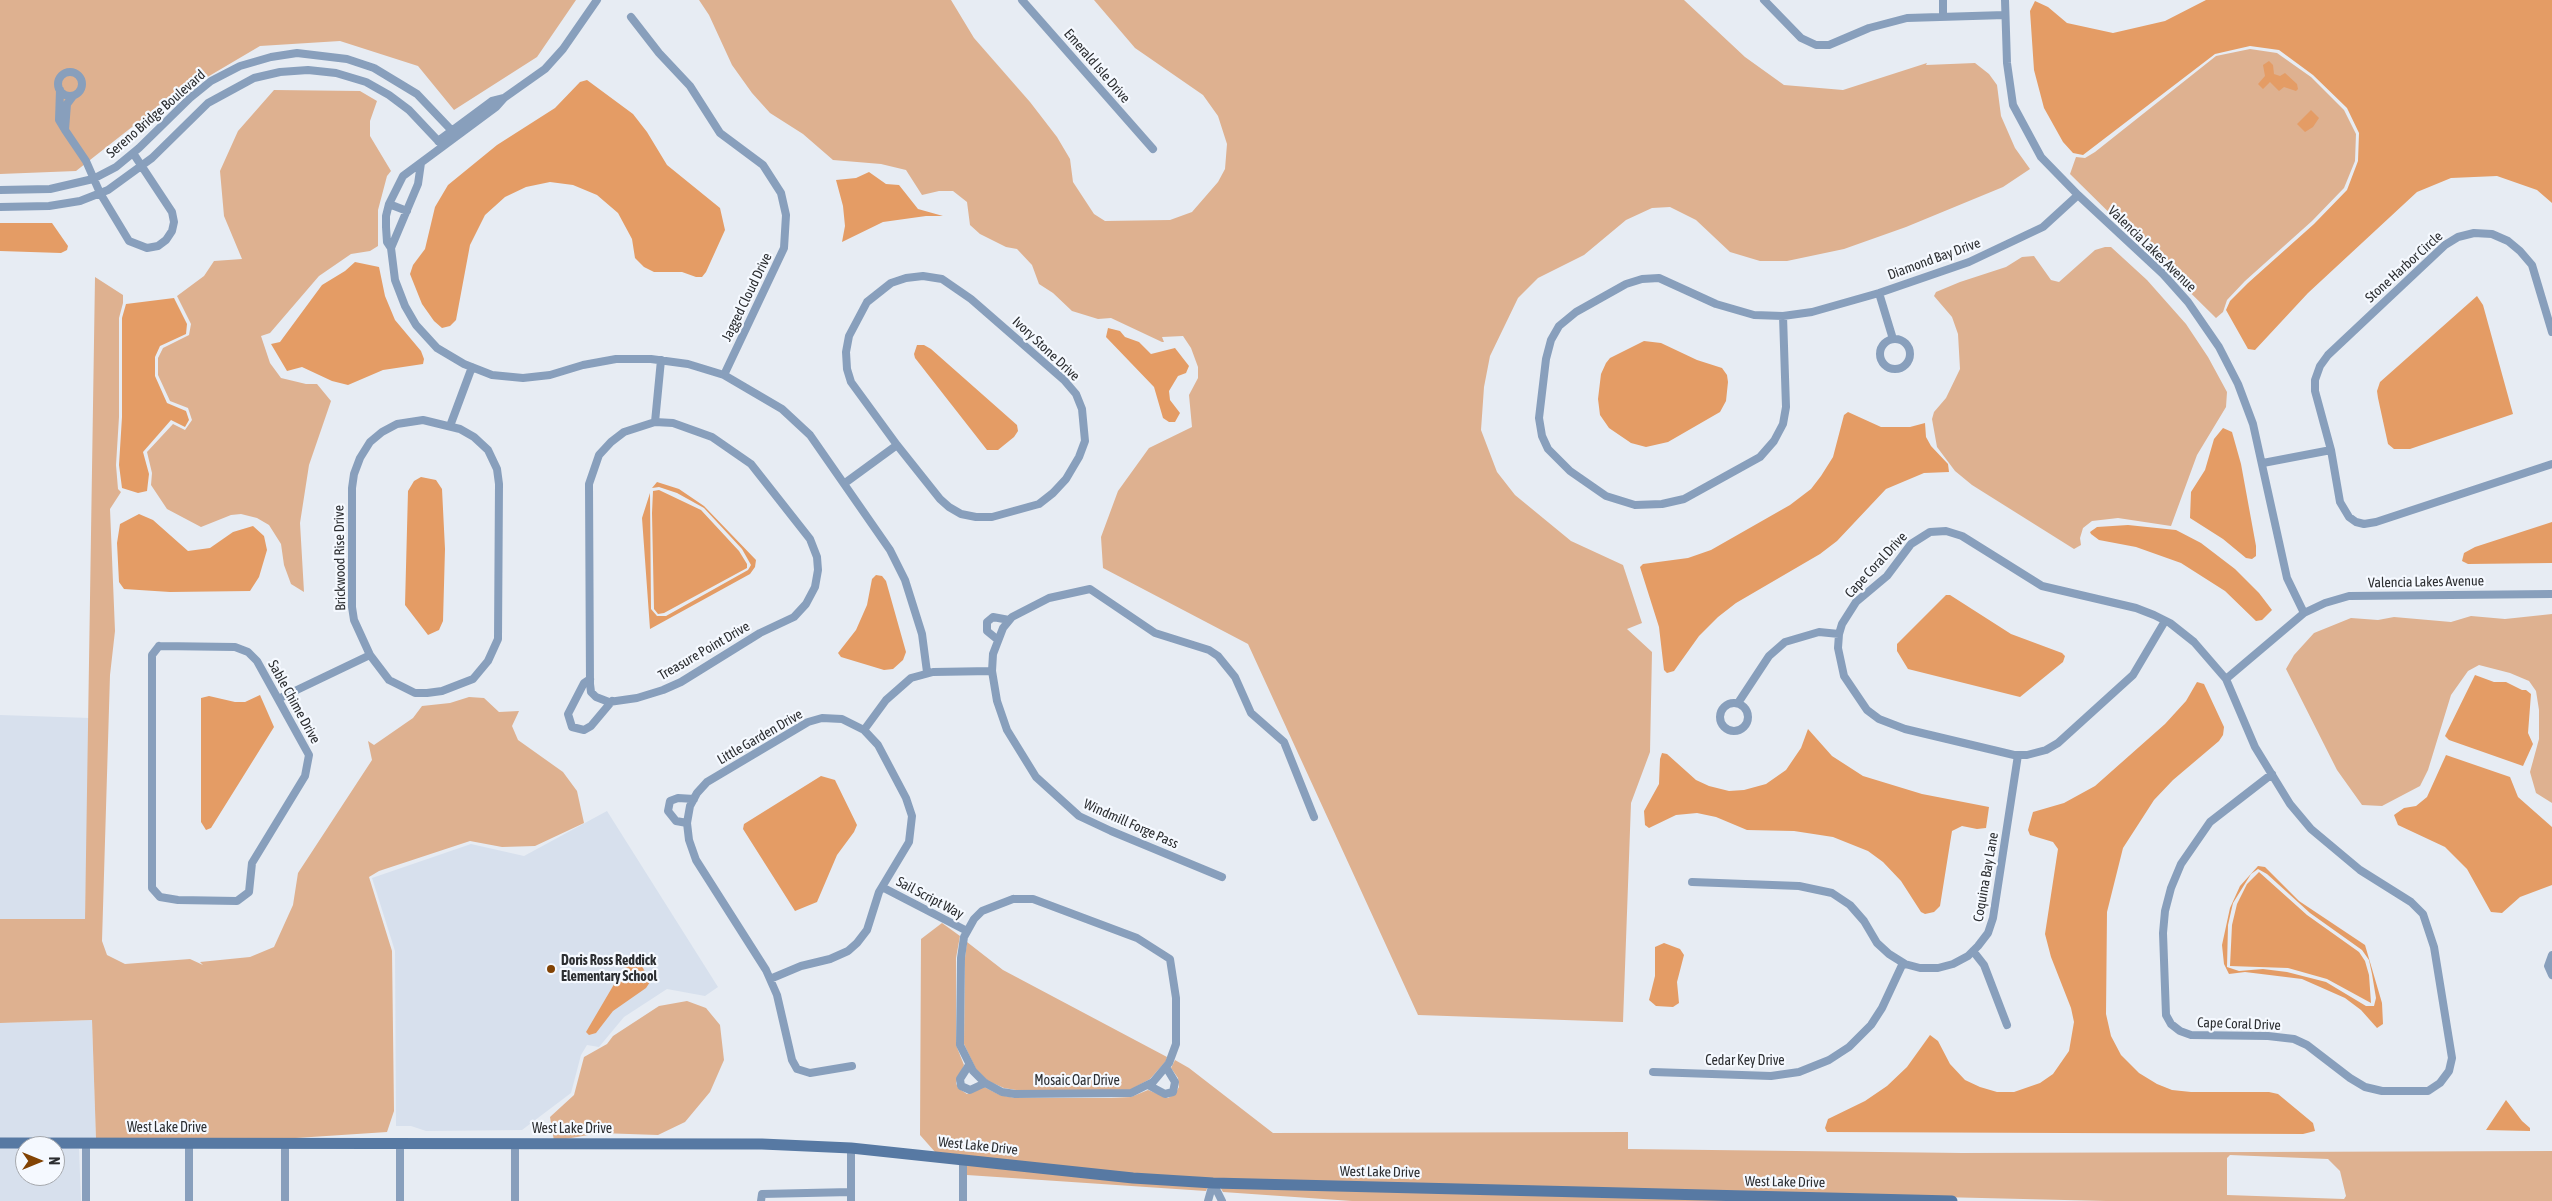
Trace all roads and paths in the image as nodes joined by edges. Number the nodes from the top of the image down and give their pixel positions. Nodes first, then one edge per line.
1 (597, 0) edge
2 (1022, 0) edge
3 (1764, 0) edge
4 (1943, 0) edge
5 (2005, 0) edge
6 (1943, 15) junction
7 (2006, 15) junction
8 (630, 17) dead end
9 (60, 90) junction
10 (73, 96) junction
11 (66, 130) junction
12 (454, 133) junction
13 (440, 143) junction
14 (1153, 149) dead end
15 (133, 153) junction
16 (422, 163) junction
17 (142, 166) junction
18 (93, 179) junction
19 (0, 190) edge
20 (100, 193) junction
21 (2078, 195) junction
22 (389, 204) junction
23 (0, 208) edge
24 (407, 211) junction
25 (392, 248) junction
26 (1879, 293) junction
27 (1783, 316) junction
28 (2552, 332) edge
29 (1893, 339) junction
30 (661, 360) junction
31 (472, 367) junction
32 (724, 375) junction
33 (654, 422) junction
34 (450, 426) junction
35 (896, 445) junction
36 (2331, 450) junction
37 (2262, 463) junction
38 (2552, 464) edge
39 (845, 483) junction
40 (2552, 594) edge
41 (2304, 613) junction
42 (1009, 620) junction
43 (2165, 621) junction
44 (1838, 634) junction
45 (998, 640) junction
46 (370, 655) junction
47 (992, 671) junction
48 (927, 672) junction
49 (590, 679) junction
50 (2226, 679) junction
51 (278, 699) junction
52 (612, 702) junction
53 (1738, 704) dead end
54 (864, 730) junction
55 (2018, 755) junction
56 (2272, 774) junction
57 (694, 799) junction
58 (1314, 817) dead end
59 (687, 823) junction
60 (1222, 877) dead end
61 (1692, 882) dead end
62 (882, 887) junction
63 (966, 931) junction
64 (1973, 951) junction
65 (2552, 954) edge
66 (1902, 963) junction
67 (2552, 975) edge
68 (770, 979) junction
69 (2007, 1025) dead end
70 (968, 1065) junction
71 (852, 1066) dead end
72 (1166, 1068) junction
73 (1653, 1072) dead end
74 (985, 1083) junction
75 (1148, 1086) junction
76 (0, 1143) edge
77 (86, 1143) junction
78 (189, 1143) junction
79 (285, 1143) junction
80 (400, 1144) junction
81 (515, 1145) junction
82 (852, 1148) junction
83 (963, 1159) junction
84 (1213, 1183) junction
85 (851, 1192) junction
86 (86, 1201) edge
87 (189, 1201) edge
88 (285, 1201) edge
89 (400, 1201) edge
90 (515, 1201) edge
91 (761, 1201) edge
92 (851, 1201) edge
93 (963, 1201) edge
94 (1208, 1201) edge
95 (1222, 1201) edge
96 (1952, 1201) edge

1 - 12 street
2 - 14 street, Emerald Isle Drive
3 - 6 street
4 - 6 street
5 - 7 street, Valencia Lakes Avenue
6 - 7 street
7 - 21 street, Valencia Lakes Avenue
8 - 32 street, Jagged Cloud Drive
9 - 10 street
9 - 10 street
9 - 11 street
10 - 11 street
11 - 18 street
12 - 13 street
12 - 15 street, Sereno Bridge Boulevard
13 - 16 street
13 - 17 street, Sereno Bridge Boulevard
15 - 17 street
15 - 18 street, Sereno Bridge Boulevard
16 - 22 street
16 - 24 street
17 - 20 street, Sereno Bridge Boulevard
17 - 20 street
18 - 19 street, Sereno Bridge Boulevard
18 - 20 street
20 - 23 street, Sereno Bridge Boulevard
21 - 26 street, Diamond Bay Drive
21 - 37 street, Valencia Lakes Avenue
22 - 24 street
22 - 25 street
24 - 25 street
25 - 31 street
26 - 27 street, Diamond Bay Drive
26 - 29 street
27 - 27 street, Diamond Bay Drive
28 - 36 street, Stone Harbor Circle
29 - 29 street
30 - 31 street
30 - 32 street
30 - 33 street
31 - 34 street
32 - 39 street
33 - 49 street, Treasure Point Drive
33 - 52 street, Treasure Point Drive
34 - 46 street, Brickwood Rise Drive
34 - 46 street, Brickwood Rise Drive
35 - 35 street, Ivory Stone Drive
35 - 39 street
36 - 37 street
36 - 38 street, Stone Harbor Circle
37 - 41 street, Valencia Lakes Avenue
39 - 48 street
40 - 41 street, Valencia Lakes Avenue
41 - 50 street, Valencia Lakes Avenue
42 - 45 street, Windmill Forge Pass
42 - 45 street
42 - 58 street
43 - 44 street, Cape Coral Drive
43 - 50 street, Cape Coral Drive
43 - 55 street
44 - 53 street
44 - 55 street
45 - 47 street, Windmill Forge Pass
46 - 51 street
47 - 48 street
47 - 60 street, Windmill Forge Pass
48 - 54 street
49 - 52 street, Treasure Point Drive
49 - 52 street
50 - 56 street, Cape Coral Drive
51 - 51 street, Sable Chime Drive
54 - 57 street, Little Garden Drive
54 - 62 street, Little Garden Drive
55 - 64 street, Coquina Bay Lane
56 - 56 street, Cape Coral Drive
57 - 59 street, Little Garden Drive
57 - 59 street
59 - 68 street, Little Garden Drive
61 - 66 street, Coquina Bay Lane
62 - 63 street, Sail Script Way
62 - 68 street, Little Garden Drive
63 - 70 street, Mosaic Oar Drive
63 - 72 street, Mosaic Oar Drive
64 - 66 street, Coquina Bay Lane
64 - 69 street
65 - 67 street
66 - 73 street, Cedar Key Drive
68 - 71 street, Little Garden Drive
70 - 74 street, Mosaic Oar Drive
70 - 74 street
72 - 75 street, Mosaic Oar Drive
72 - 75 street
74 - 75 street, Mosaic Oar Drive
76 - 77 street, West Lake Drive
77 - 78 street, West Lake Drive
77 - 86 street
78 - 79 street, West Lake Drive
78 - 87 street
79 - 80 street, West Lake Drive
79 - 88 street
80 - 81 street, West Lake Drive
80 - 89 street
81 - 82 street, West Lake Drive
81 - 90 street
82 - 83 street, West Lake Drive
82 - 85 street
83 - 84 street, West Lake Drive
83 - 93 street
84 - 94 street
84 - 95 street
84 - 96 street, West Lake Drive
85 - 91 street
85 - 92 street

